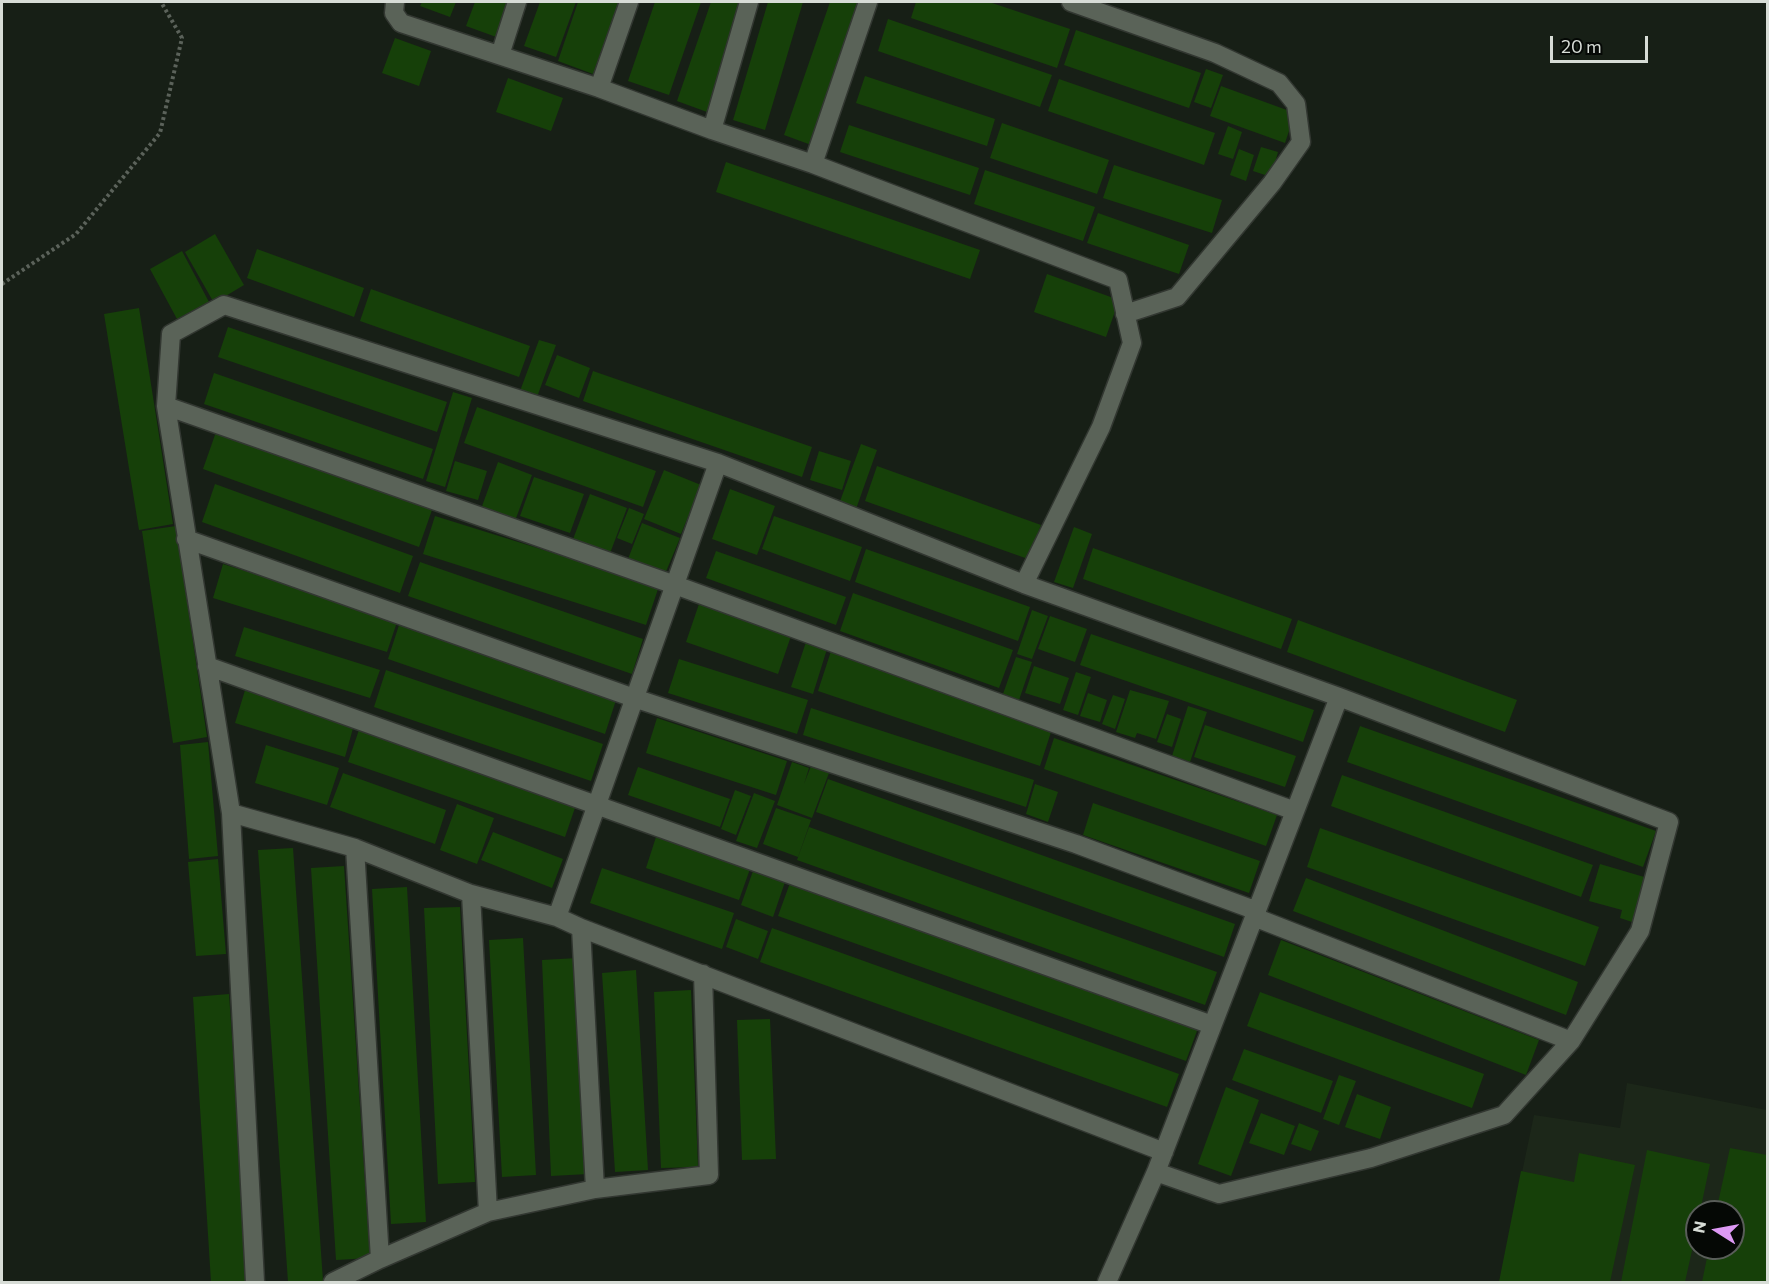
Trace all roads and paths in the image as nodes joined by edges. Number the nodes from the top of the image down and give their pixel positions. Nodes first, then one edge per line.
1 (161, 2) edge
2 (395, 2) edge
3 (517, 2) edge
4 (629, 2) edge
5 (749, 2) edge
6 (868, 2) edge
7 (1071, 2) edge
8 (500, 56) junction
9 (599, 88) junction
10 (712, 130) junction
11 (813, 164) junction
12 (2, 284) edge
13 (1125, 314) junction
14 (166, 406) junction
15 (718, 463) junction
16 (186, 539) junction
17 (1024, 584) junction
18 (675, 585) junction
19 (207, 666) junction
20 (1339, 697) junction
21 (634, 699) junction
22 (597, 804) junction
23 (1295, 811) junction
24 (231, 813) junction
25 (355, 848) junction
26 (471, 894) junction
27 (1255, 914) junction
28 (557, 917) junction
29 (581, 928) junction
30 (704, 974) junction
31 (1212, 1026) junction
32 (1572, 1041) junction
33 (1164, 1152) junction
34 (1156, 1172) junction
35 (595, 1189) junction
36 (488, 1212) junction
37 (380, 1259) junction
38 (255, 1282) edge
39 (333, 1282) edge
40 (1107, 1282) edge

1 - 12 path
2 - 8 street
3 - 8 street
4 - 9 street
5 - 10 street
6 - 11 street
7 - 13 street
8 - 9 street
9 - 10 street
10 - 11 street
11 - 13 street
13 - 17 street
14 - 15 street
14 - 16 street
14 - 18 street
15 - 17 street
15 - 18 street
16 - 19 street
16 - 21 street
17 - 20 street
18 - 21 street
18 - 23 street
19 - 22 street
19 - 24 street
20 - 23 street
20 - 32 street
21 - 22 street
21 - 27 street
22 - 28 street
22 - 31 street
23 - 27 street
24 - 25 street
24 - 38 street
25 - 26 street
25 - 37 street
26 - 28 street
26 - 36 street
27 - 31 street
27 - 32 street
28 - 29 street
29 - 30 street
29 - 35 street
30 - 33 street
30 - 35 street
31 - 33 street
32 - 34 street
33 - 34 street
34 - 40 street
35 - 36 street
36 - 37 street
37 - 39 street

